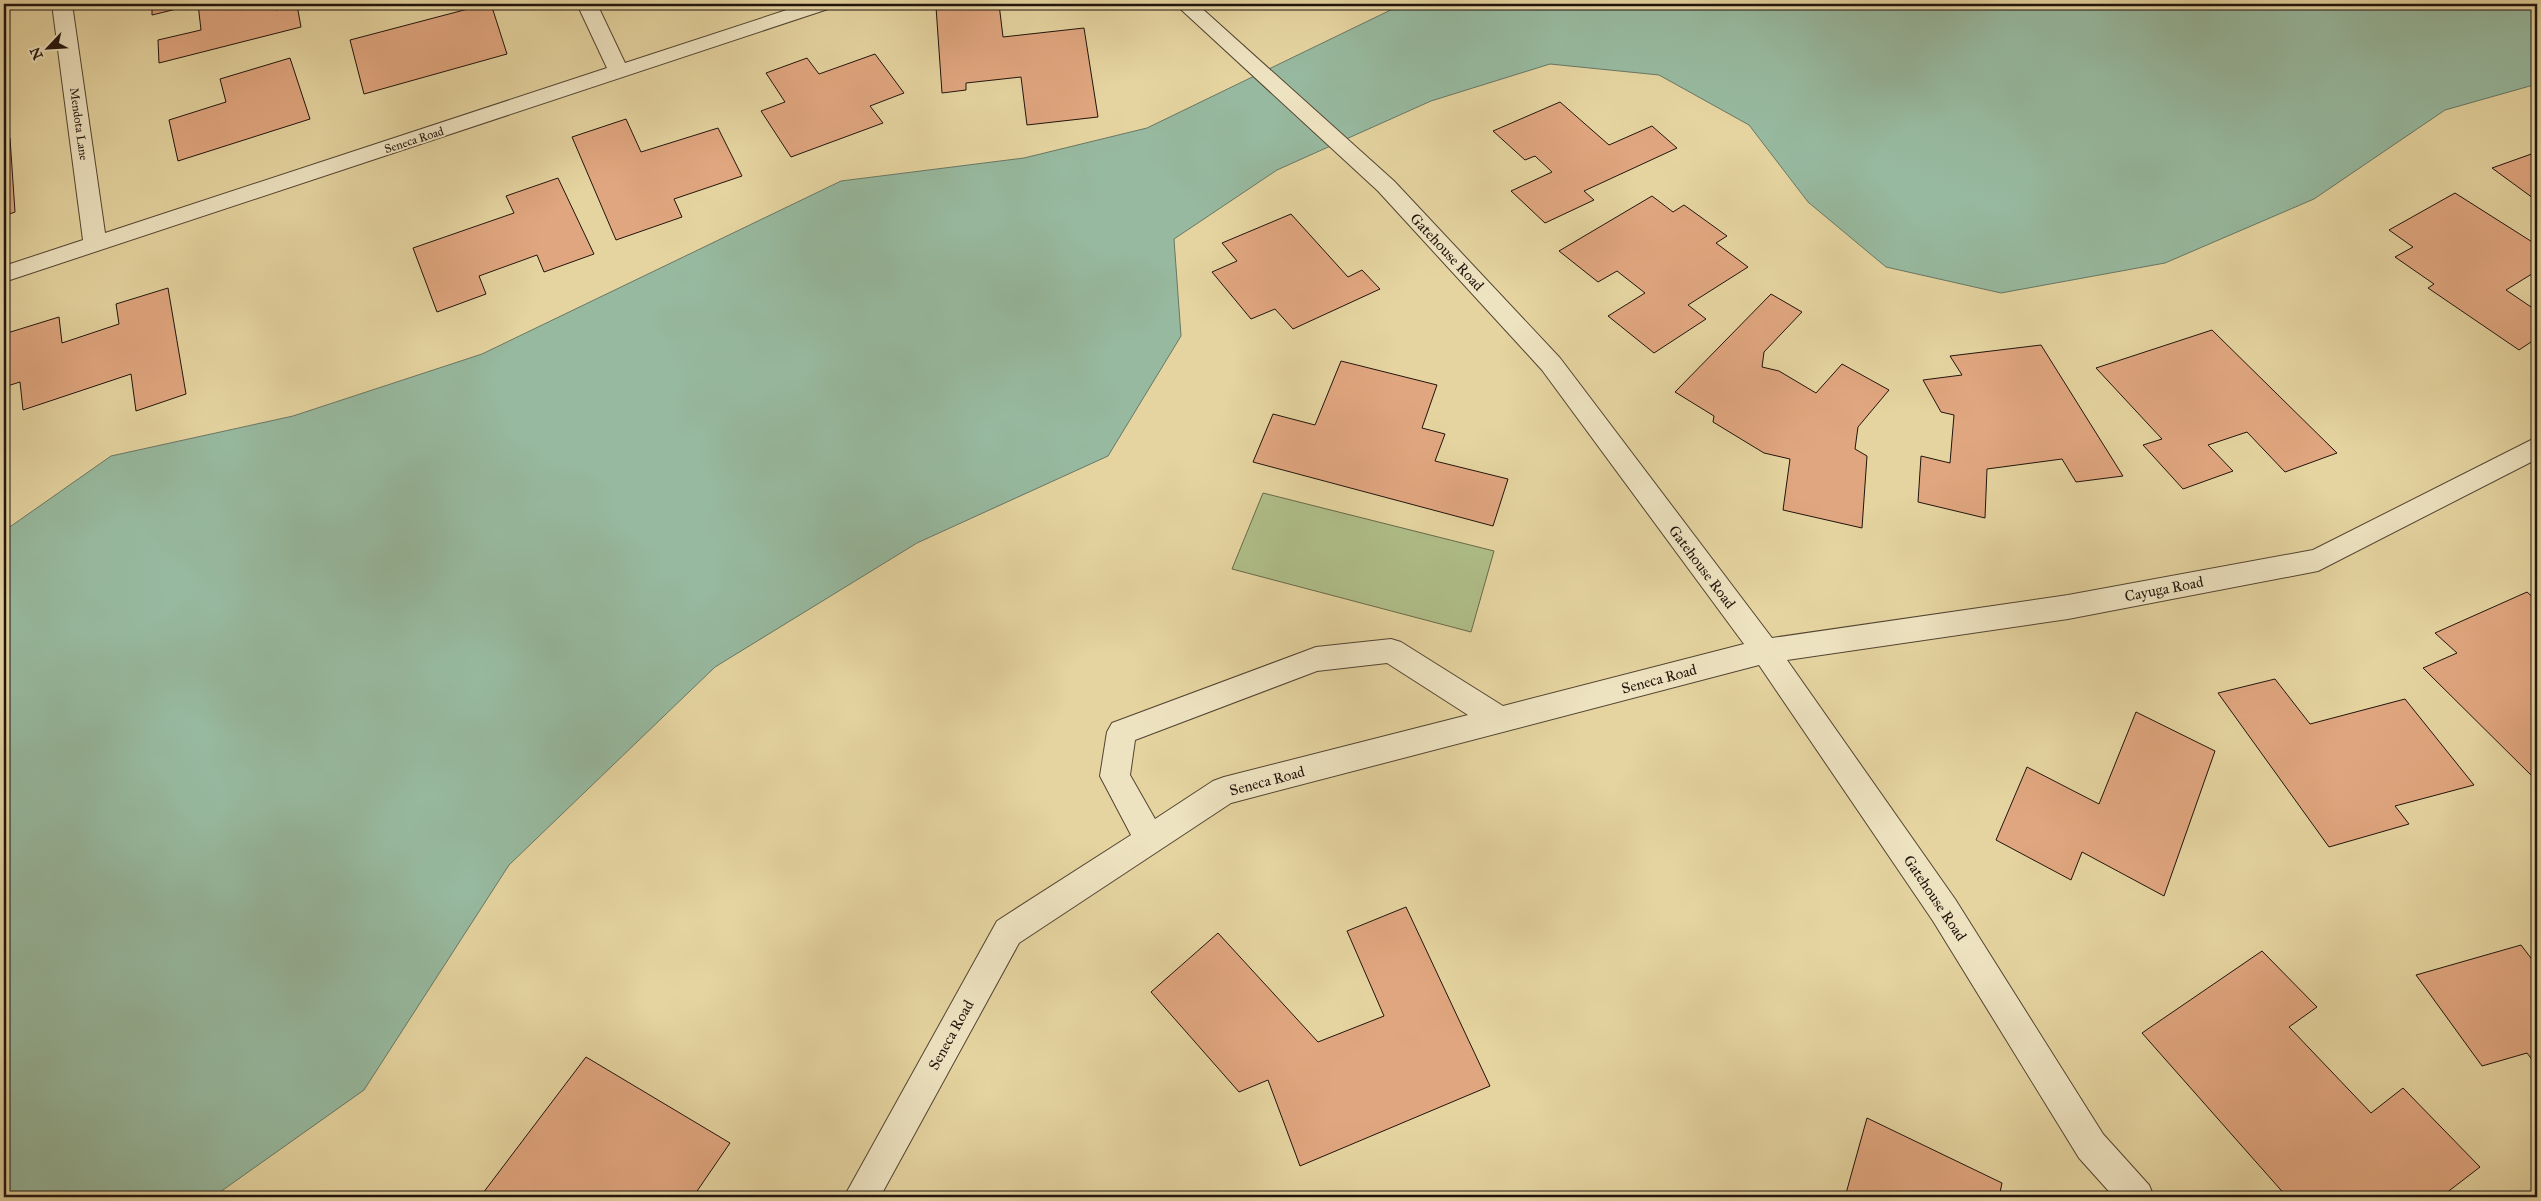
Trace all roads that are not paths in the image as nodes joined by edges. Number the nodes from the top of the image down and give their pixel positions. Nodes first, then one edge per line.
1 (62, 4) edge
2 (587, 4) edge
3 (824, 4) edge
4 (1185, 4) edge
5 (619, 72) junction
6 (95, 245) junction
7 (4, 274) edge
8 (2537, 447) edge
9 (1766, 651) junction
10 (1501, 720) junction
11 (1150, 840) junction
12 (861, 1197) edge
13 (2137, 1197) edge

1 - 6 street, Mendota Lane
2 - 5 street
3 - 5 street, Seneca Road
4 - 9 street, Gatehouse Road
5 - 6 street, Seneca Road
6 - 7 street, Seneca Road
8 - 9 street, Cayuga Road
9 - 10 street, Seneca Road
9 - 13 street, Gatehouse Road
10 - 11 street, Seneca Road
10 - 11 street
11 - 12 street, Seneca Road

